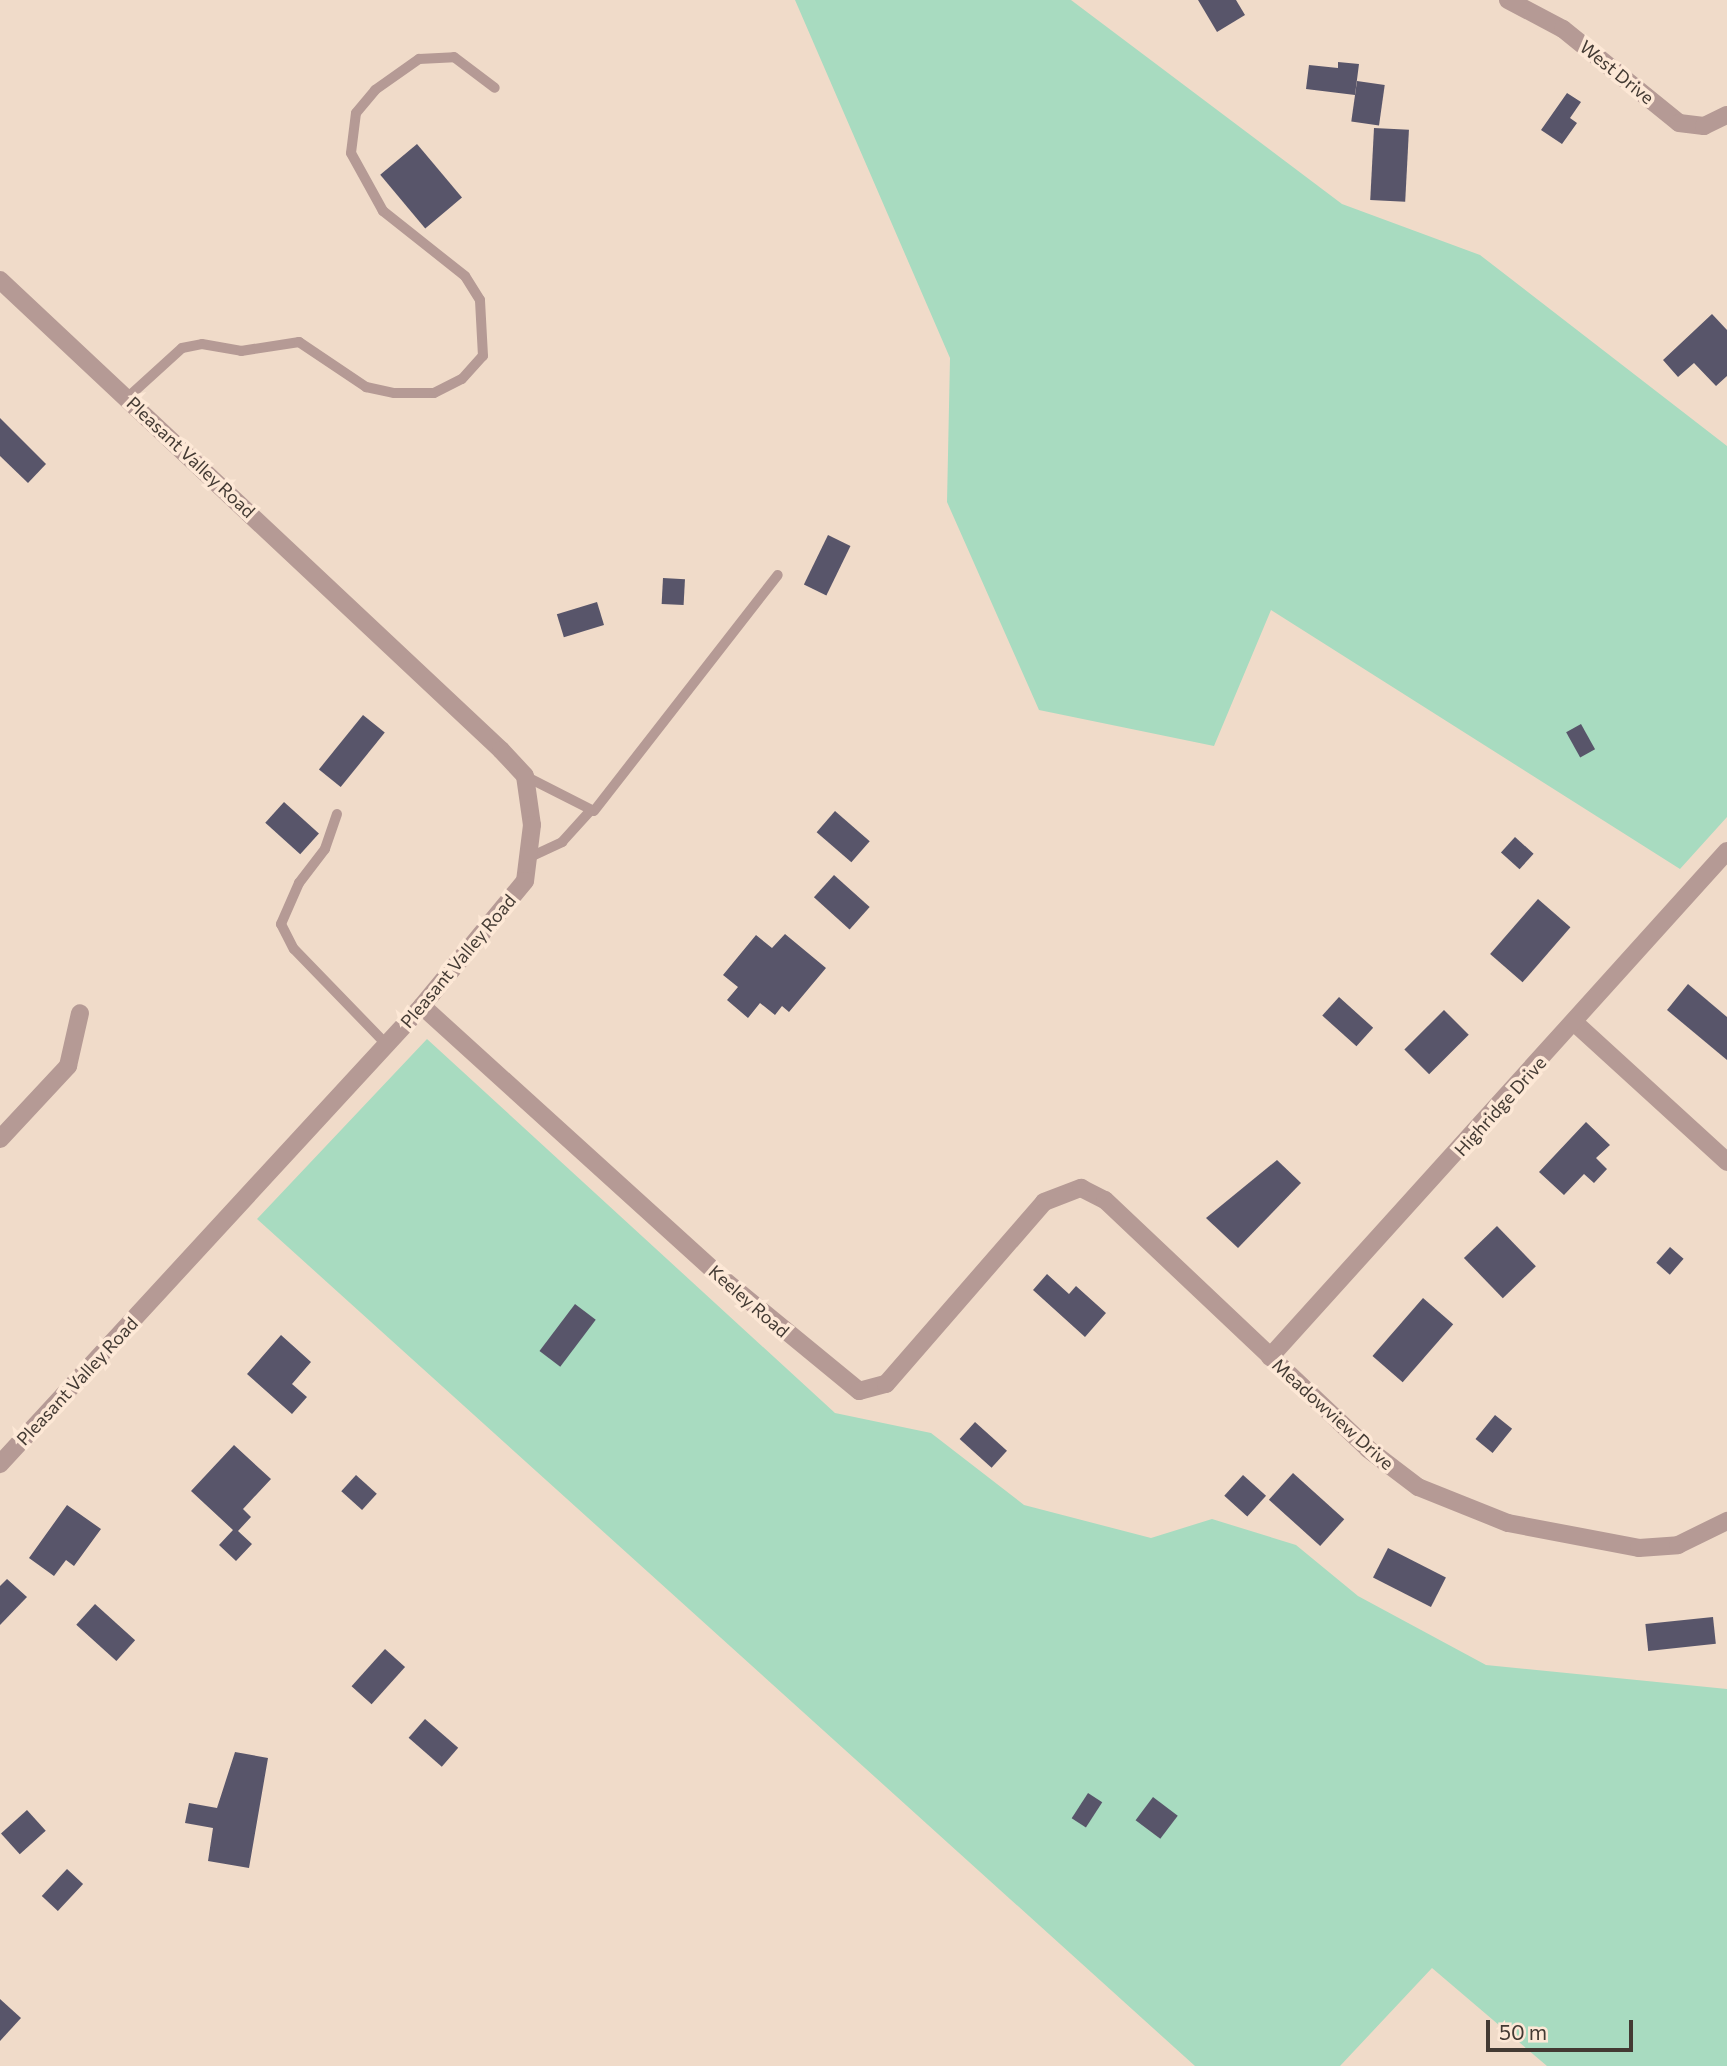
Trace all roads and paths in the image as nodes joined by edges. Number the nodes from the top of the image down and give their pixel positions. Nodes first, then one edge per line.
1 (1508, 0) edge
2 (495, 88) dead end
3 (1727, 115) edge
4 (0, 280) edge
5 (127, 398) junction
6 (778, 575) dead end
7 (524, 776) junction
8 (591, 810) junction
9 (337, 814) dead end
10 (1727, 851) edge
11 (528, 858) junction
12 (422, 1006) junction
13 (80, 1013) dead end
14 (1575, 1023) junction
15 (387, 1045) junction
16 (0, 1139) edge
17 (1727, 1162) edge
18 (1067, 1189) joint
19 (1270, 1357) junction
20 (0, 1464) edge
21 (1727, 1521) edge

1 - 3 street, West Drive
2 - 5 lane
4 - 5 street, Pleasant Valley Road
5 - 7 street, Pleasant Valley Road
6 - 8 lane
7 - 8 lane
7 - 11 street, Pleasant Valley Road
8 - 11 lane
9 - 15 lane
10 - 14 street, Highridge Drive
11 - 12 street, Pleasant Valley Road
12 - 15 street, Pleasant Valley Road
12 - 18 street, Keeley Road
13 - 16 street
14 - 17 street
14 - 19 street, Highridge Drive
15 - 20 street, Pleasant Valley Road
18 - 19 street, Meadowview Drive
19 - 21 street, Meadowview Drive

